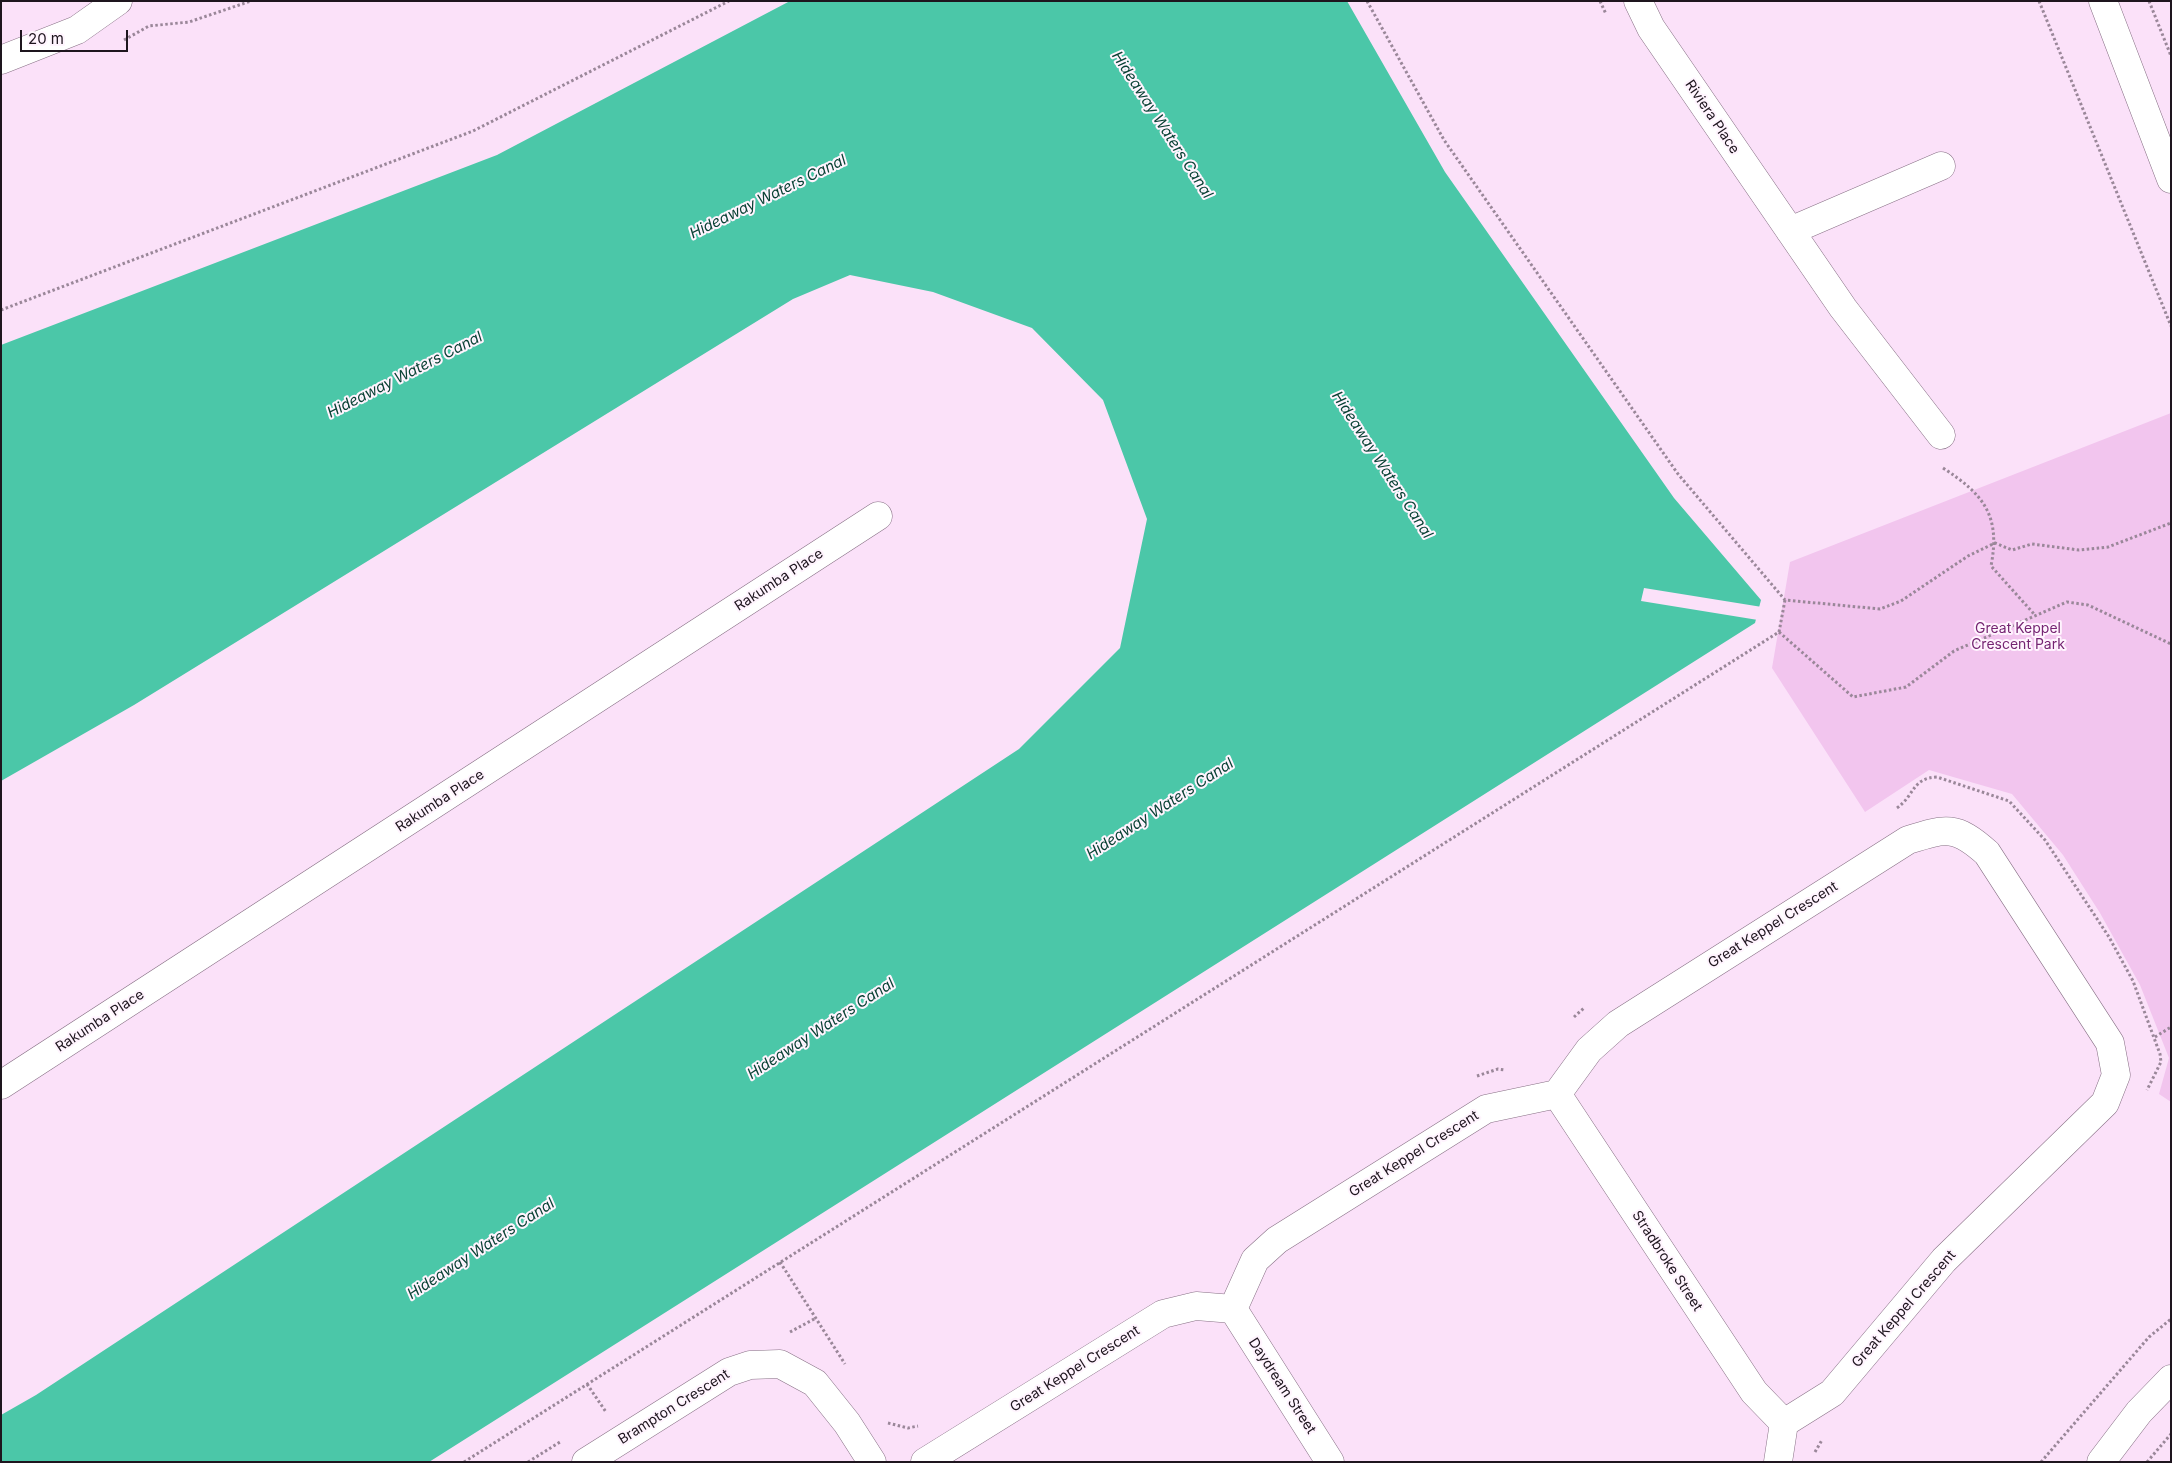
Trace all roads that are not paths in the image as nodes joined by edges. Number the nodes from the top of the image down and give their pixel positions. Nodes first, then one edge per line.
1 (118, 1) edge
2 (1638, 1) edge
3 (2103, 1) edge
4 (1, 60) edge
5 (1941, 166) dead end
6 (2171, 179) edge
7 (1790, 231) junction
8 (1941, 435) dead end
9 (878, 516) dead end
10 (1, 1085) edge
11 (1557, 1094) junction
12 (1233, 1310) junction
13 (2171, 1379) edge
14 (1784, 1423) junction
15 (586, 1462) edge
16 (872, 1462) edge
17 (925, 1462) edge
18 (1330, 1462) edge
19 (1778, 1462) edge
20 (2101, 1462) edge

1 - 4 street
2 - 7 street, Riviera Place
3 - 6 street
5 - 7 street
7 - 8 street, Riviera Place
9 - 10 street, Rakumba Place
11 - 12 street, Great Keppel Crescent
11 - 14 street, Stradbroke Street
11 - 14 street, Great Keppel Crescent
12 - 17 street, Great Keppel Crescent
12 - 18 street, Daydream Street
13 - 20 street
14 - 19 street
15 - 16 street, Brampton Crescent

